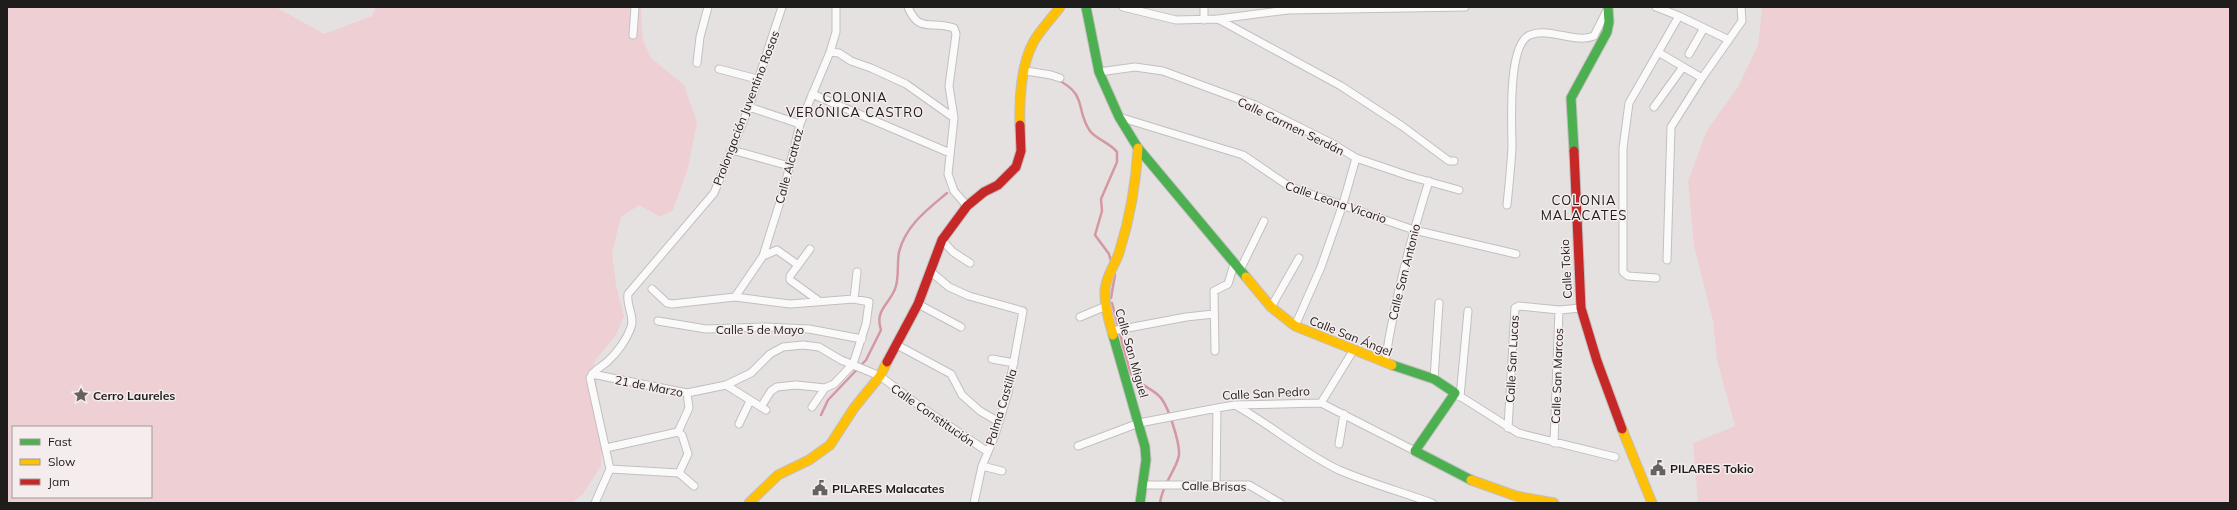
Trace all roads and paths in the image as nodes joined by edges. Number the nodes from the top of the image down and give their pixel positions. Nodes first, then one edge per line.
1 (635, 7) edge
2 (708, 7) edge
3 (782, 7) edge
4 (836, 7) edge
5 (908, 7) edge
6 (1060, 7) edge
7 (1086, 7) edge
8 (1122, 7) edge
9 (1204, 7) edge
10 (1465, 7) edge
11 (1608, 7) edge
12 (1656, 7) edge
13 (1741, 7) edge
14 (1288, 9) edge
15 (1679, 16) junction
16 (1204, 20) junction
17 (1218, 20) junction
18 (1704, 28) junction
19 (633, 36) dead end
20 (1729, 40) junction
21 (830, 52) junction
22 (1658, 52) junction
23 (1689, 54) dead end
24 (697, 63) dead end
25 (1683, 67) junction
26 (719, 69) dead end
27 (1026, 71) junction
28 (1099, 72) junction
29 (1060, 78) dead end
30 (1702, 78) junction
31 (757, 79) junction
32 (812, 94) junction
33 (749, 107) junction
34 (1654, 107) dead end
35 (1119, 117) junction
36 (954, 118) junction
37 (800, 124) junction
38 (1138, 148) junction
39 (732, 150) junction
40 (950, 153) junction
41 (1356, 158) junction
42 (1454, 161) dead end
43 (789, 166) junction
44 (1429, 181) junction
45 (1459, 190) dead end
46 (1343, 204) junction
47 (1507, 204) dead end
48 (967, 206) junction
49 (1264, 221) dead end
50 (1414, 230) junction
51 (942, 240) junction
52 (810, 249) dead end
53 (1516, 254) dead end
54 (763, 256) junction
55 (1299, 258) dead end
56 (1667, 260) dead end
57 (970, 263) dead end
58 (798, 265) junction
59 (1237, 267) junction
60 (930, 271) junction
61 (857, 272) dead end
62 (1656, 278) dead end
63 (652, 289) dead end
64 (735, 297) junction
65 (854, 299) junction
66 (819, 301) junction
67 (1439, 303) dead end
68 (918, 304) junction
69 (1106, 306) junction
70 (1271, 307) junction
71 (1581, 308) junction
72 (1559, 310) junction
73 (1468, 311) dead end
74 (1214, 314) junction
75 (1080, 316) dead end
76 (658, 321) dead end
77 (1295, 326) junction
78 (961, 327) dead end
79 (1113, 331) junction
80 (862, 339) junction
81 (897, 345) junction
82 (1215, 351) dead end
83 (1353, 351) junction
84 (992, 359) dead end
85 (1014, 363) junction
86 (1385, 363) junction
87 (853, 364) junction
88 (592, 374) junction
89 (880, 376) junction
90 (1434, 379) junction
91 (726, 385) junction
92 (825, 388) junction
93 (687, 393) junction
94 (1458, 395) junction
95 (750, 401) junction
96 (1321, 403) junction
97 (1235, 405) junction
98 (812, 407) dead end
99 (1217, 408) junction
100 (1344, 414) junction
101 (999, 422) junction
102 (1139, 423) junction
103 (738, 424) dead end
104 (1508, 428) junction
105 (678, 432) junction
106 (1554, 443) junction
107 (1339, 444) dead end
108 (1078, 446) dead end
109 (606, 448) junction
110 (1415, 451) junction
111 (988, 452) junction
112 (1615, 457) dead end
113 (982, 466) junction
114 (610, 469) junction
115 (1002, 470) dead end
116 (679, 473) junction
117 (1143, 484) junction
118 (694, 486) dead end
119 (1216, 486) junction
120 (594, 503) edge
121 (749, 503) edge
122 (974, 503) edge
123 (1140, 503) edge
124 (1280, 503) edge
125 (1432, 503) edge
126 (1550, 503) edge
127 (1652, 503) edge

1 - 19 street
2 - 24 street
3 - 31 street, Prolongación Juventino Rosas
4 - 21 street, Calle Alcatraz
5 - 36 street
6 - 27 street
7 - 28 street
8 - 16 street
9 - 16 street
10 - 14 street
11 - 47 street
11 - 71 street, Calle Tokio
12 - 15 street
13 - 20 street
14 - 17 street
15 - 18 street
15 - 22 street
16 - 17 street
17 - 42 street
18 - 20 street
18 - 23 street
20 - 30 street
21 - 32 street, Calle Alcatraz
21 - 36 street
22 - 25 street
22 - 62 street
25 - 30 street
25 - 34 street
26 - 31 street
27 - 29 street
27 - 48 street
28 - 35 street
28 - 41 street, Calle Carmen Serdán
30 - 56 street
31 - 33 street, Prolongación Juventino Rosas
32 - 37 street, Calle Alcatraz
32 - 40 street
33 - 37 street
33 - 39 street, Prolongación Juventino Rosas
35 - 38 street
35 - 46 street, Calle Leona Vicario
36 - 40 street
37 - 43 street, Calle Alcatraz
38 - 59 street, Calle San Ángel
38 - 69 street, Calle San Miguel
39 - 43 street
39 - 88 street, Prolongación Juventino Rosas
40 - 48 street
41 - 44 street, Calle Carmen Serdán
41 - 46 street
43 - 54 street, Calle Alcatraz
44 - 45 street, Calle Carmen Serdán
44 - 50 street, Calle San Antonio
46 - 50 street, Calle Leona Vicario
46 - 77 street
48 - 51 street
49 - 59 street
50 - 53 street, Calle Leona Vicario
50 - 86 street, Calle San Antonio
51 - 57 street
51 - 60 street
52 - 58 street
54 - 58 street
54 - 64 street, Calle Alcatraz
55 - 70 street
58 - 66 street
59 - 70 street, Calle San Ángel
59 - 74 street
60 - 68 street
60 - 85 street, Palma Castilla
61 - 65 street
63 - 64 street
64 - 66 street
65 - 66 street
65 - 80 street
67 - 90 street
68 - 78 street
68 - 81 street
69 - 75 street
69 - 79 street, Calle San Miguel
70 - 77 street, Calle San Ángel
71 - 72 street, Calle San Lucas
71 - 127 street, Calle Tokio
72 - 104 street, Calle San Lucas
72 - 106 street, Calle San Marcos
73 - 94 street
74 - 79 street
74 - 82 street
76 - 80 street, Calle 5 de Mayo
77 - 83 street, Calle San Ángel
79 - 102 street, Calle San Miguel
80 - 87 street
81 - 89 street
81 - 101 street
83 - 86 street, Calle San Ángel
83 - 96 street
84 - 85 street
85 - 101 street, Palma Castilla
86 - 90 street, Calle San Ángel
87 - 89 street, Calle Constitución
87 - 91 street, 21 de Marzo
87 - 92 street
88 - 93 street, 21 de Marzo
88 - 109 street
89 - 111 street, Calle Constitución
89 - 121 street
90 - 94 street, Calle San Ángel
91 - 93 street, 21 de Marzo
91 - 95 street
92 - 95 street
92 - 98 street
93 - 105 street
94 - 104 street, Calle San Ángel
94 - 110 street
95 - 103 street
96 - 97 street, Calle San Pedro
96 - 100 street, Calle San Pedro
97 - 99 street, Calle San Pedro
97 - 125 street
99 - 102 street, Calle San Pedro
99 - 119 street
100 - 107 street
100 - 110 street, Calle San Pedro
101 - 111 street, Palma Castilla
102 - 108 street, Calle San Pedro
102 - 117 street, Calle San Miguel
104 - 106 street, Calle San Ángel
105 - 109 street
105 - 116 street
106 - 112 street, Calle San Ángel
109 - 114 street
110 - 126 street, Calle San Pedro
111 - 113 street, Palma Castilla
113 - 115 street
113 - 122 street, Palma Castilla
114 - 116 street
114 - 120 street
116 - 118 street
117 - 119 street, Calle Brisas
117 - 123 street, Calle San Miguel
119 - 124 street, Calle Brisas

